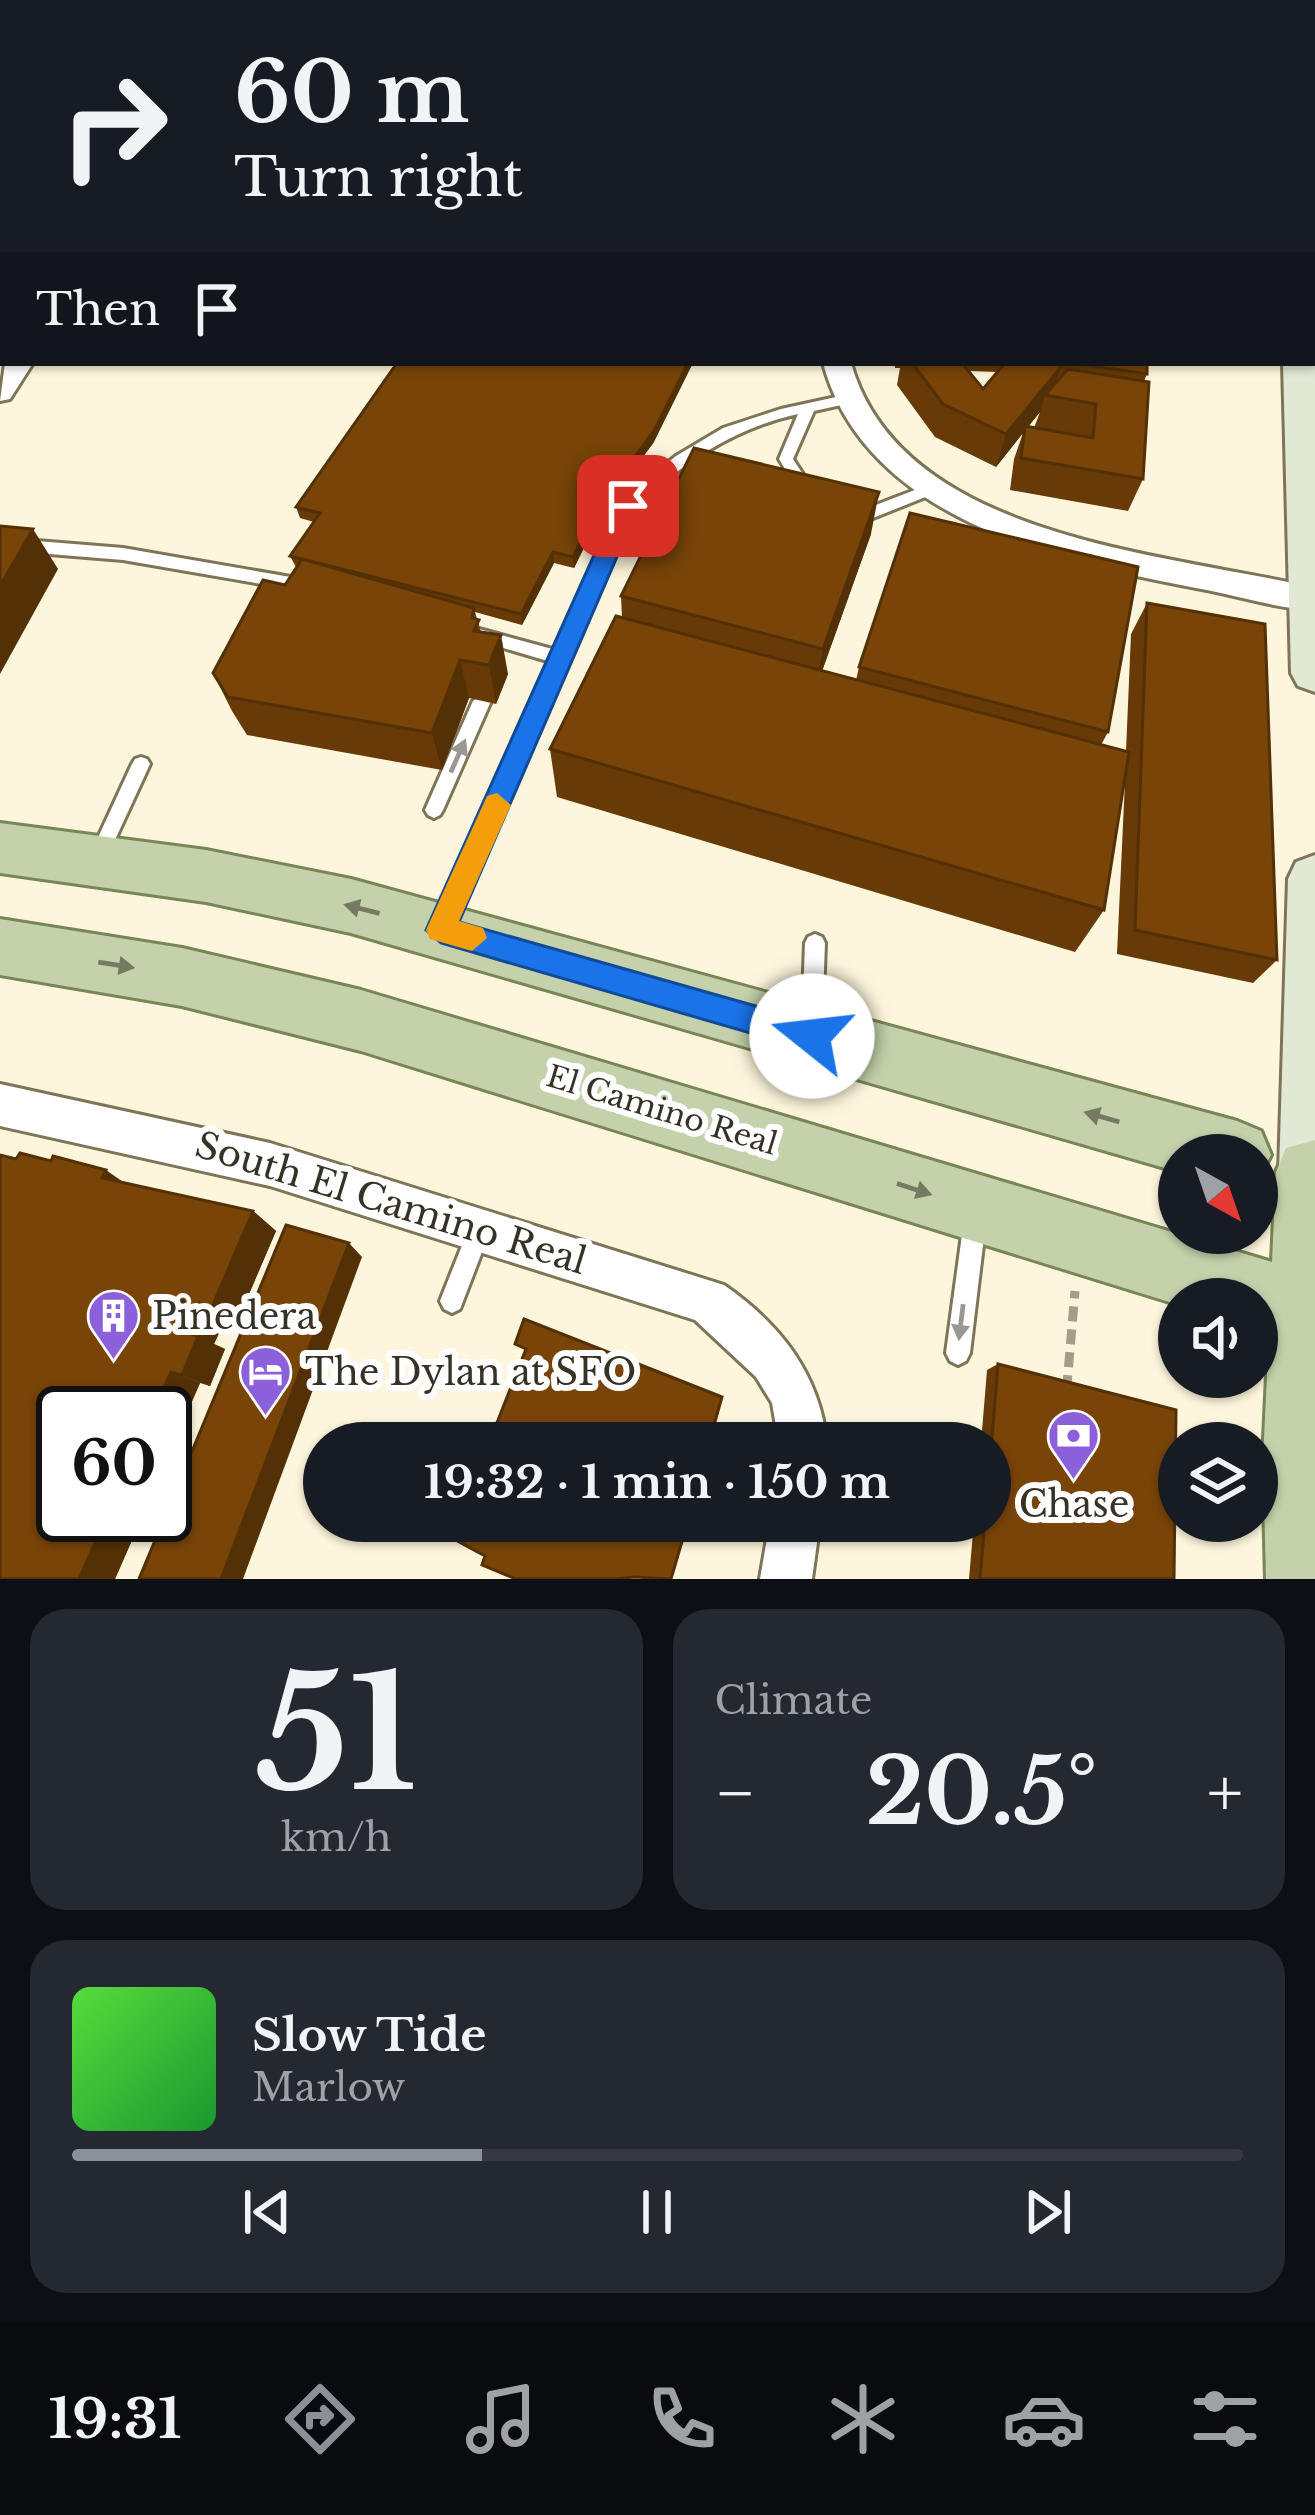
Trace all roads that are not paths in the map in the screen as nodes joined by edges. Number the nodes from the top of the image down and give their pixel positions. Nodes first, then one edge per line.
1 (17, 366) edge
2 (838, 366) edge
3 (1303, 366) edge
4 (0, 392) edge
5 (850, 399) junction
6 (808, 406) junction
7 (933, 488) junction
8 (827, 500) edge
9 (848, 507) edge
10 (0, 544) edge
11 (331, 593) edge
12 (1312, 598) junction
13 (464, 630) edge
14 (561, 658) junction
15 (1315, 673) edge
16 (482, 701) edge
17 (141, 764) dead end
18 (434, 810) dead end
19 (0, 848) edge
20 (97, 859) junction
21 (1315, 879) edge
22 (441, 930) junction
23 (815, 943) dead end
24 (0, 947) edge
25 (812, 1036) junction
26 (0, 1105) edge
27 (1162, 1134) edge
28 (1294, 1168) edge
29 (977, 1209) junction
30 (481, 1226) junction
31 (452, 1301) dead end
32 (1311, 1310) edge
33 (958, 1353) dead end
34 (796, 1422) edge
35 (792, 1542) edge
36 (786, 1579) edge
37 (1306, 1579) edge

1 - 4 street
2 - 5 street
3 - 12 street
5 - 6 lane
5 - 7 street
6 - 8 lane
6 - 14 lane
7 - 9 lane
7 - 12 street
10 - 11 lane
12 - 15 street
13 - 14 lane
14 - 22 lane
18 -> 16 lane
17 - 20 lane
19 - 20 main road
22 -> 20 main road
21 - 28 street
22 - 25 main road
23 - 25 lane
24 -> 29 main road, El Camino Real
27 -> 25 main road
26 - 30 street, South El Camino Real
28 - 32 main road
29 - 32 main road, El Camino Real
29 -> 33 lane
30 - 31 lane
30 - 34 street, South El Camino Real
32 - 37 main road
35 - 36 street

